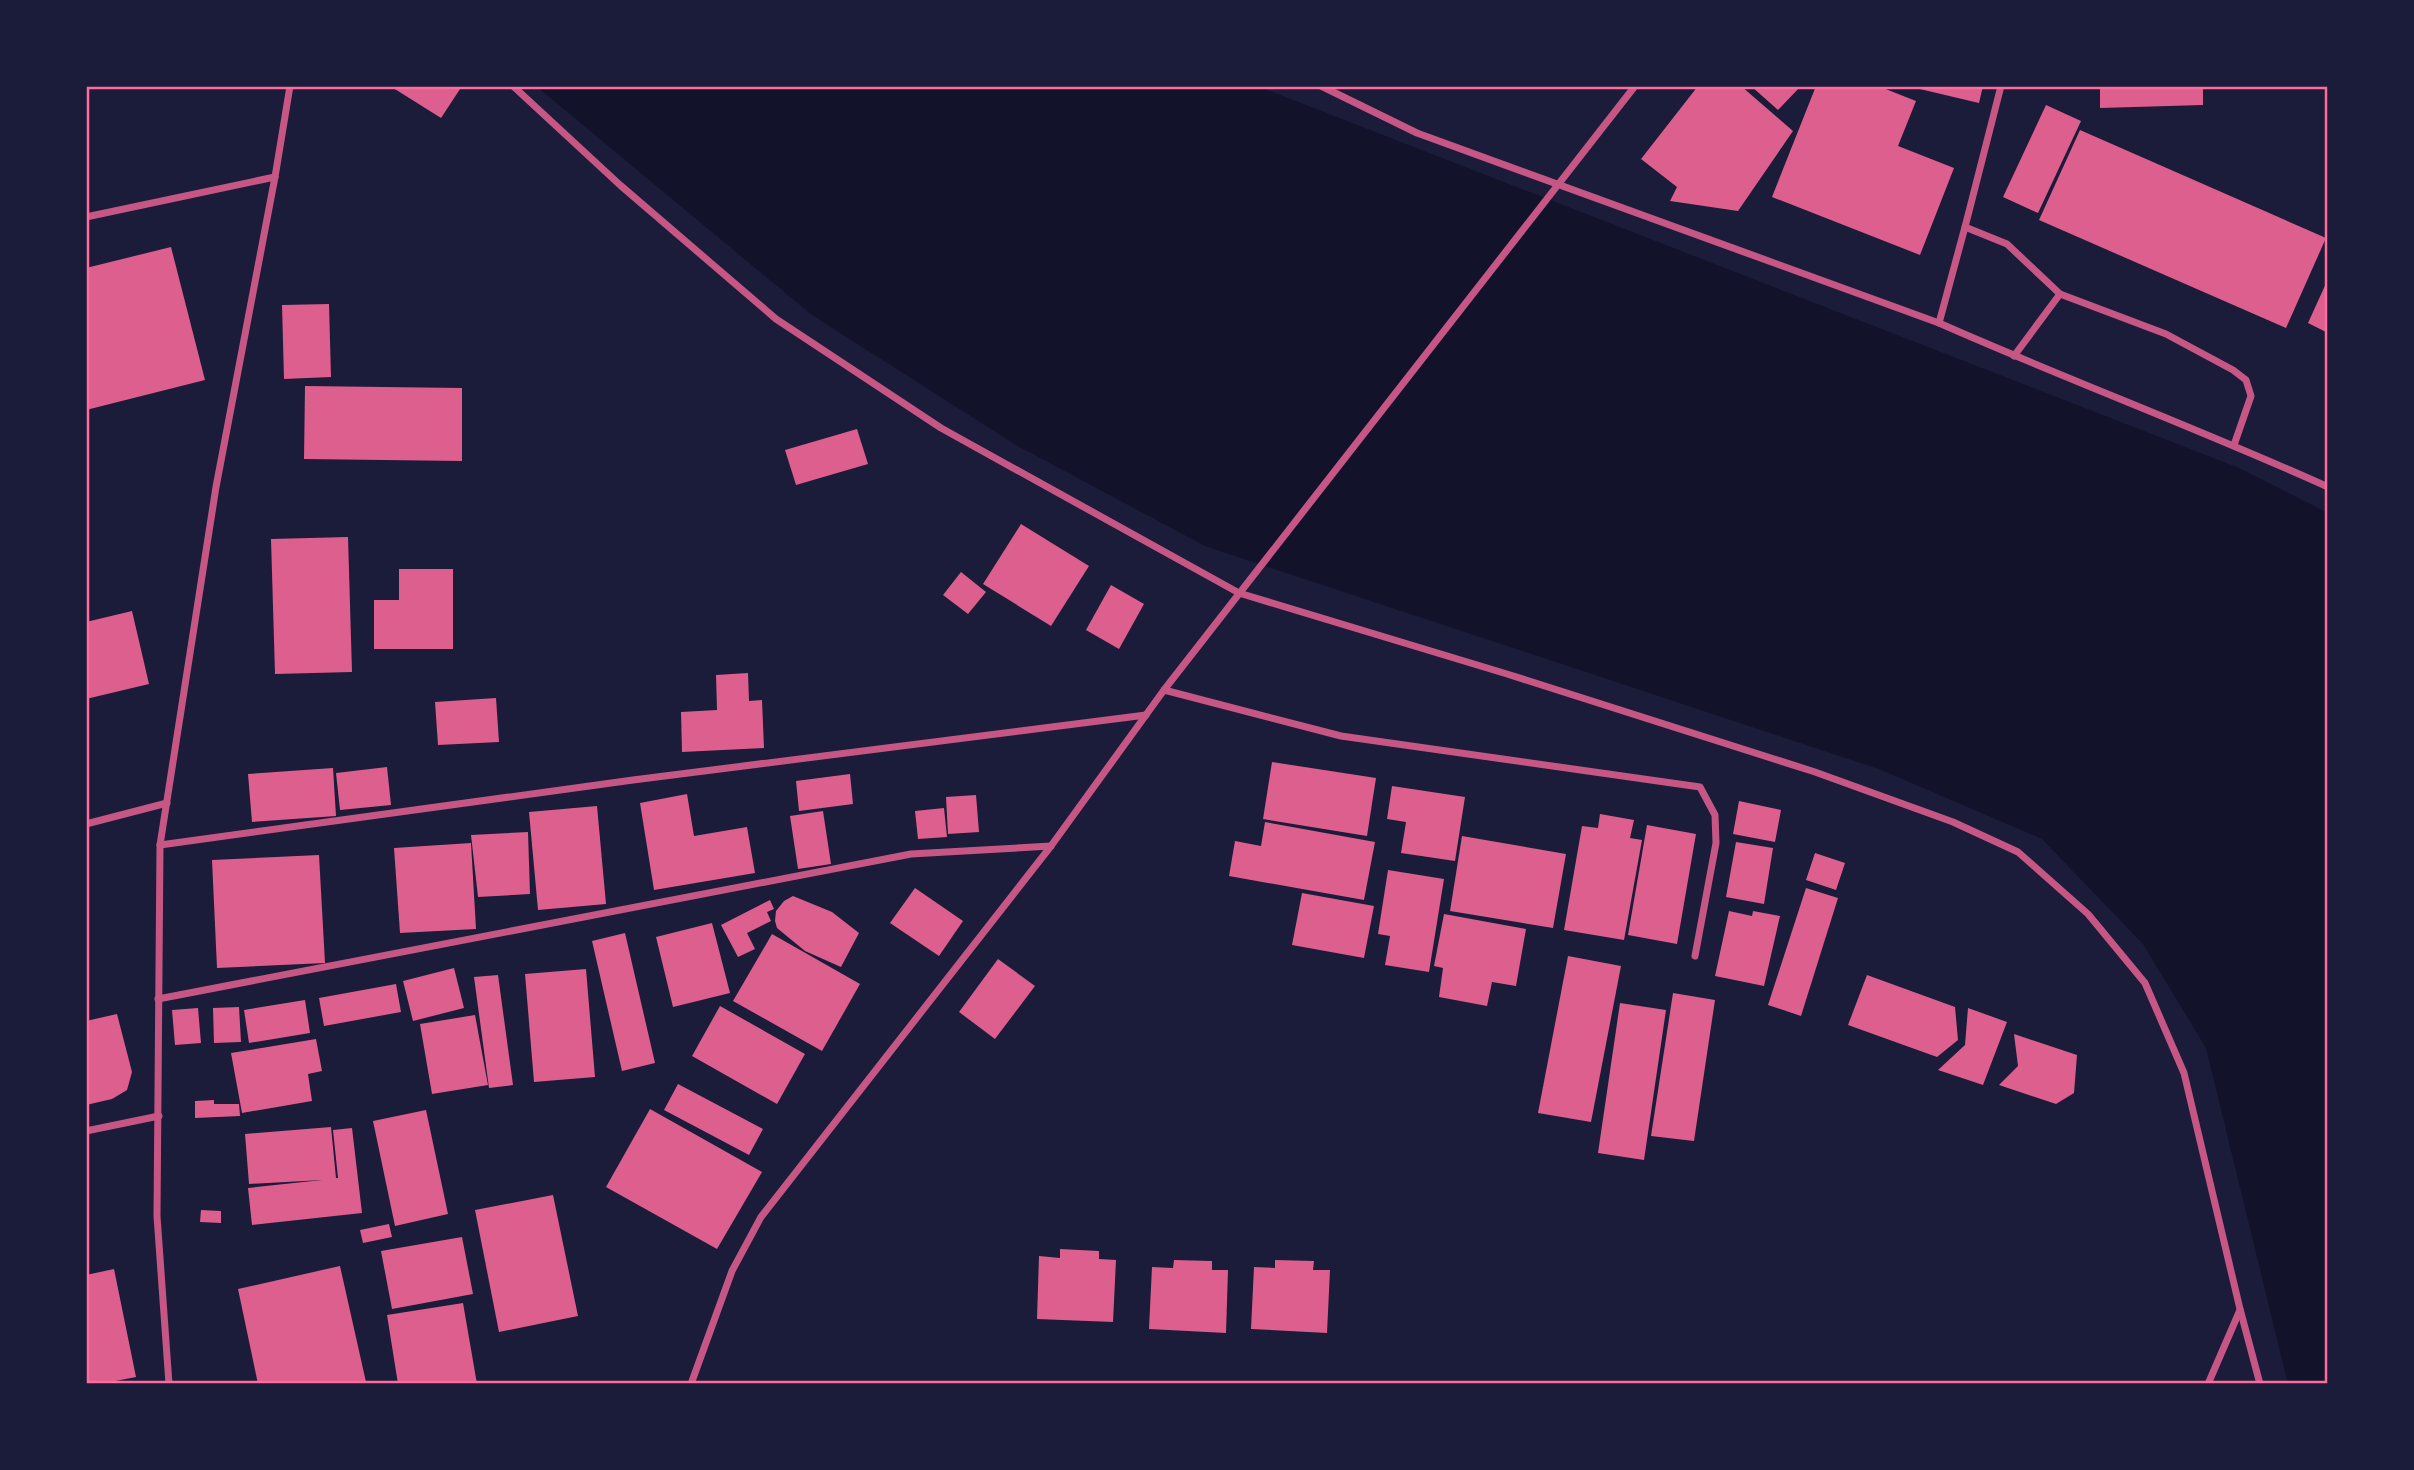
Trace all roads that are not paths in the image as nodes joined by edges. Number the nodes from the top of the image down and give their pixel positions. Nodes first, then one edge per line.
1 (290, 86) edge
2 (513, 86) edge
3 (1321, 86) edge
4 (1635, 86) edge
5 (2001, 86) edge
6 (275, 177) junction
7 (1558, 185) junction
8 (86, 217) edge
9 (1965, 227) junction
10 (2060, 294) junction
11 (1939, 323) junction
12 (2014, 356) junction
13 (2234, 445) junction
14 (2328, 487) edge
15 (1239, 593) junction
16 (1164, 690) junction
17 (1146, 715) junction
18 (167, 803) junction
19 (86, 824) edge
20 (160, 845) junction
21 (1051, 846) junction
22 (1695, 956) dead end
23 (158, 999) junction
24 (159, 1116) junction
25 (86, 1131) edge
26 (2240, 1309) junction
27 (169, 1384) edge
28 (691, 1384) edge
29 (2208, 1384) edge
30 (2260, 1384) edge

1 - 6 street
2 - 15 street
3 - 7 street
4 - 7 street
5 - 9 street
6 - 8 street
6 - 18 street
7 - 11 street
7 - 15 street
9 - 10 street
9 - 11 street
10 - 12 street
10 - 13 street
11 - 12 street
12 - 13 street
13 - 14 street
15 - 16 street
15 - 26 street
16 - 17 street
16 - 22 street
17 - 20 street
17 - 21 street
18 - 19 street
18 - 20 street
20 - 23 street
21 - 23 street
21 - 28 street
23 - 24 street
24 - 25 street
24 - 27 street
26 - 29 street
26 - 30 street

